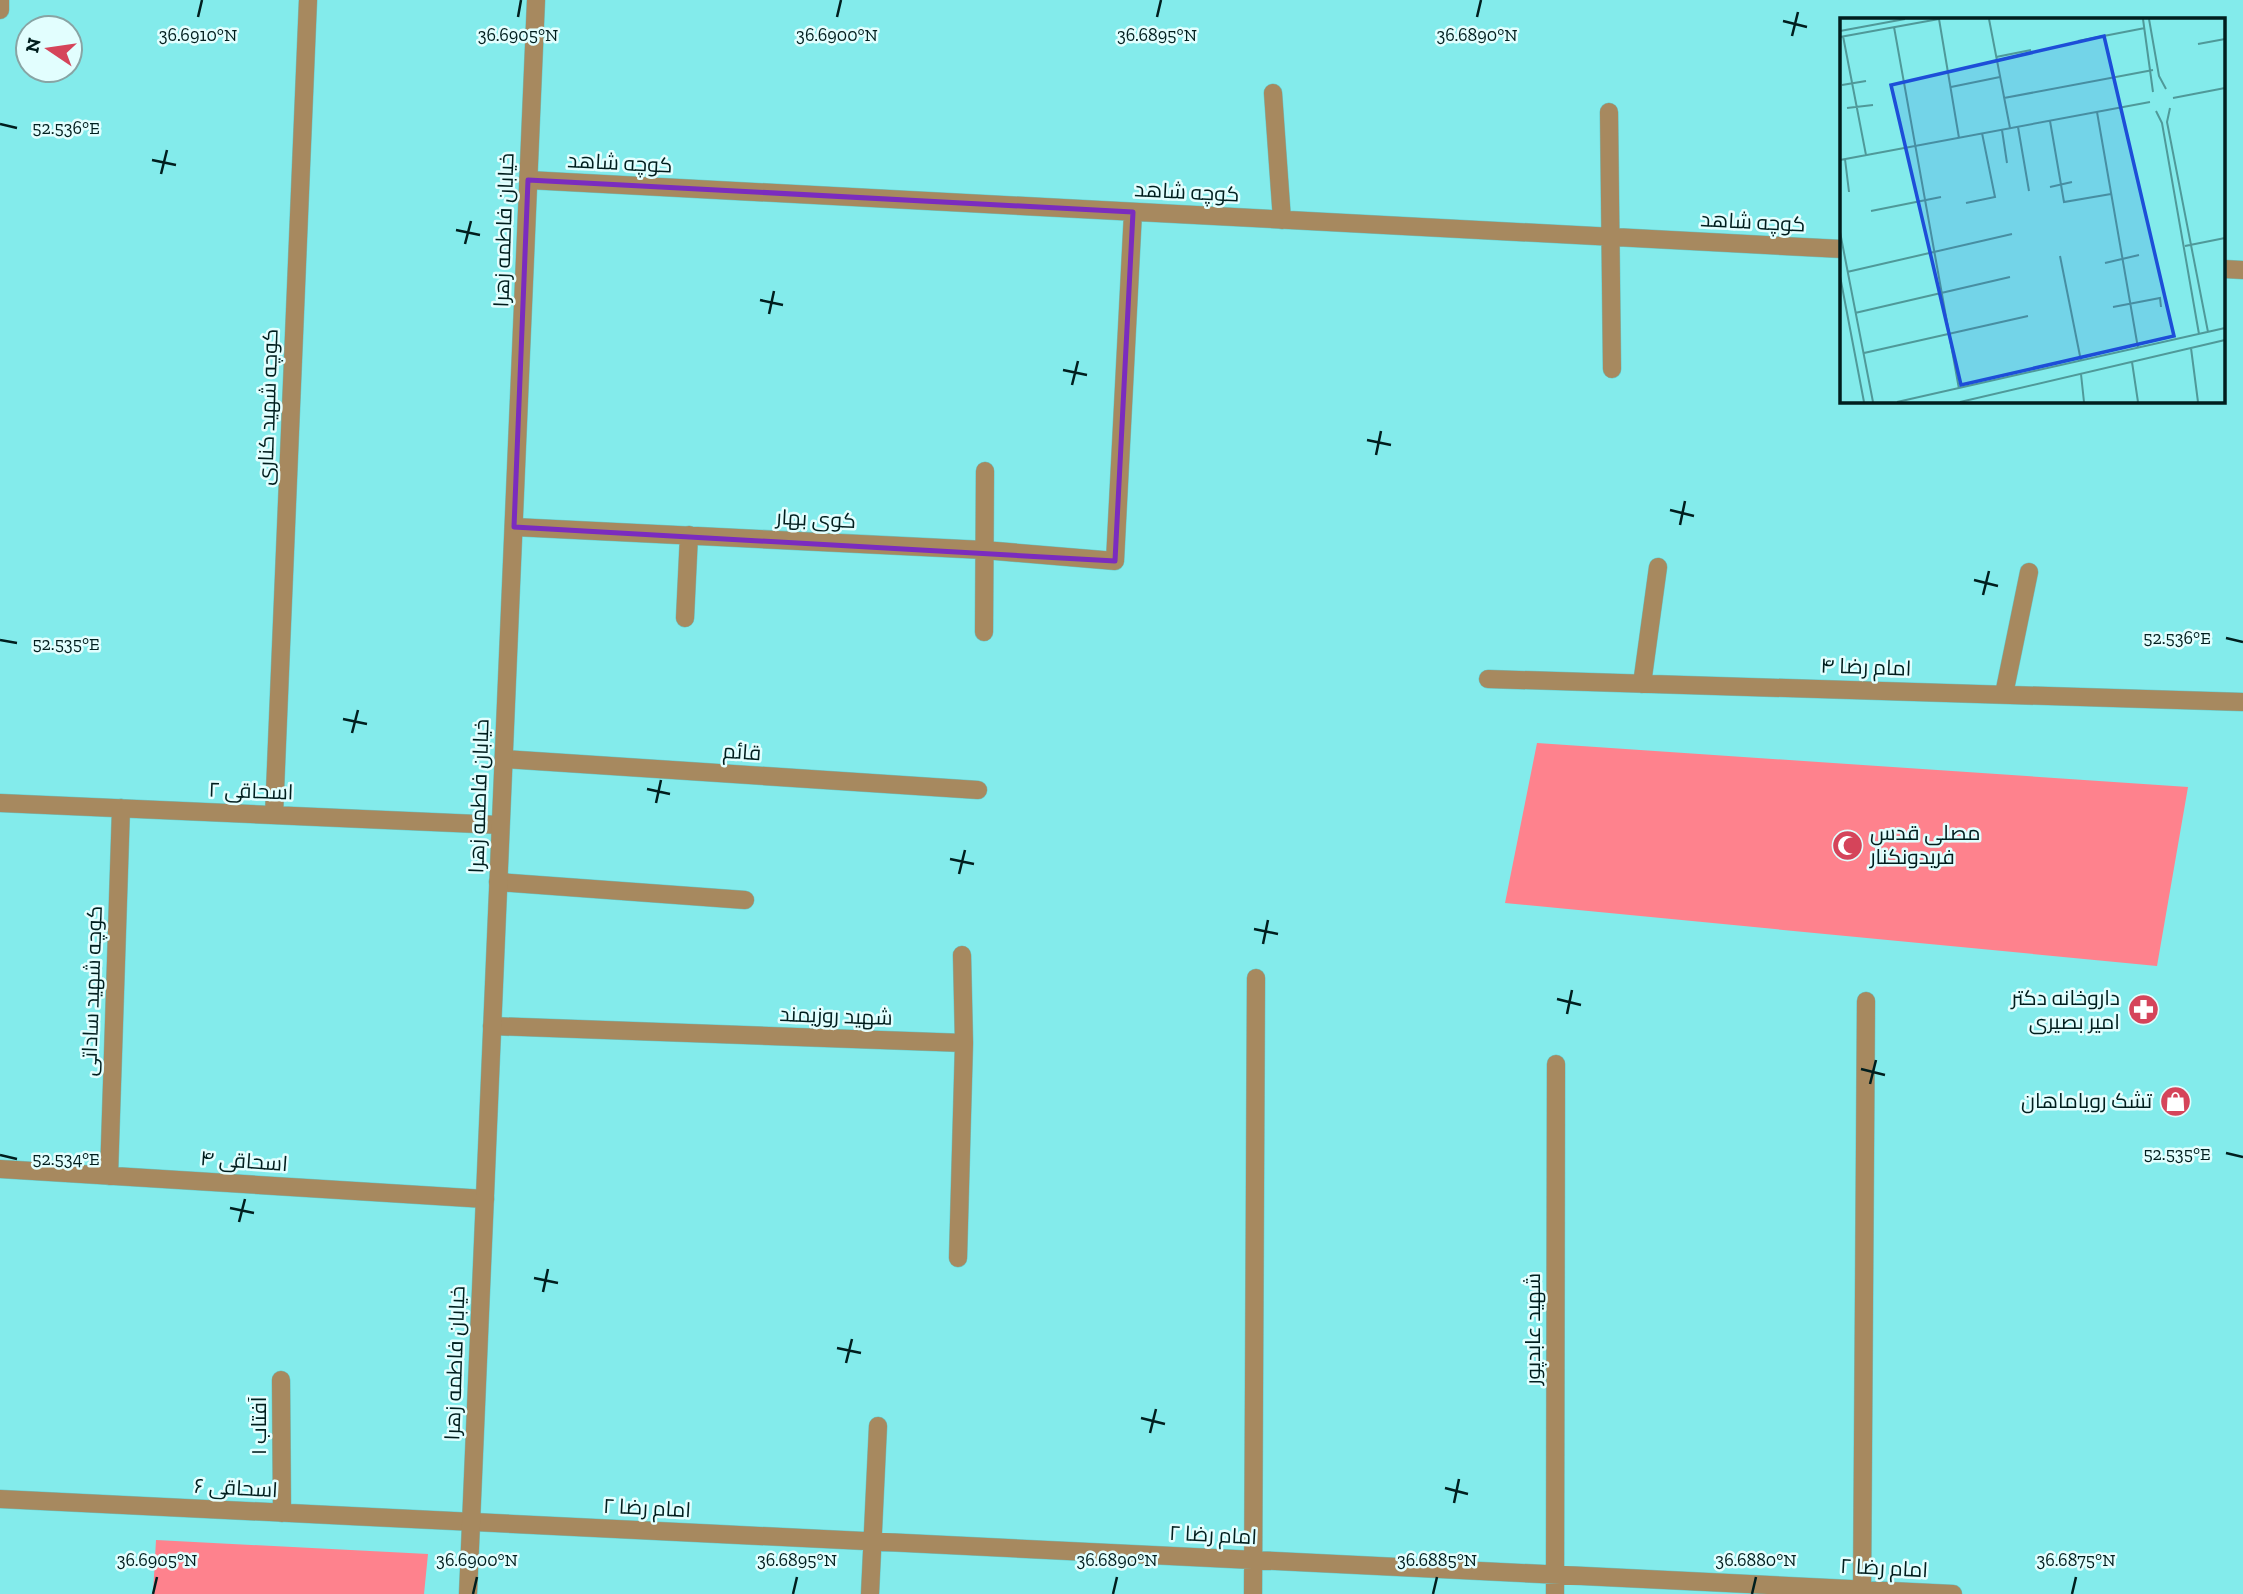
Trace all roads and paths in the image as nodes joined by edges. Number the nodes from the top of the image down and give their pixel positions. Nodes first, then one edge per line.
1 (0, 0) edge
2 (307, 0) edge
3 (536, 0) edge
4 (0, 10) edge
5 (1273, 93) dead end
6 (1609, 112) dead end
7 (528, 180) junction
8 (1133, 212) junction
9 (1282, 220) junction
10 (1610, 237) junction
11 (1840, 249) edge
12 (1612, 369) dead end
13 (985, 471) dead end
14 (514, 527) junction
15 (689, 535) junction
16 (984, 550) junction
17 (1657, 567) dead end
18 (2029, 572) dead end
19 (685, 618) dead end
20 (984, 632) dead end
21 (1488, 679) dead end
22 (1642, 684) junction
23 (2004, 694) junction
24 (2243, 702) edge
25 (503, 759) junction
26 (978, 790) dead end
27 (0, 803) edge
28 (121, 808) junction
29 (274, 815) junction
30 (500, 825) junction
31 (498, 882) junction
32 (746, 900) dead end
33 (962, 955) dead end
34 (1256, 978) dead end
35 (1866, 1001) dead end
36 (492, 1026) junction
37 (964, 1043) junction
38 (1556, 1064) dead end
39 (0, 1169) edge
40 (109, 1176) junction
41 (485, 1199) junction
42 (958, 1258) dead end
43 (281, 1380) dead end
44 (878, 1426) dead end
45 (0, 1499) edge
46 (282, 1513) junction
47 (471, 1522) junction
48 (871, 1541) junction
49 (1253, 1560) junction
50 (1555, 1574) junction
51 (1861, 1592) edge
52 (468, 1594) edge
53 (870, 1594) edge
54 (1253, 1594) edge
55 (1555, 1594) edge
56 (1954, 1594) edge

1 - 4 street
2 - 29 street, کوچه شهید کناری
3 - 7 street, خیابان فاطمه زهرا
5 - 9 street
6 - 10 street
7 - 8 street, کوچه شاهد
7 - 14 street, خیابان فاطمه زهرا
8 - 9 street, کوچه شاهد
8 - 16 street, کوی بهار
9 - 10 street, کوچه شاهد
10 - 11 street, کوچه شاهد
10 - 12 street
13 - 16 street
14 - 15 street, کوی بهار
14 - 25 street, خیابان فاطمه زهرا
15 - 16 street, کوی بهار
15 - 19 street
16 - 20 street
17 - 22 street
18 - 23 street
21 - 22 street, امام رضا ۴
22 - 23 street, امام رضا ۴
23 - 24 street, امام رضا ۴
25 - 26 street, قائم
25 - 30 street, خیابان فاطمه زهرا
27 - 28 street, اسحاقی ۲
28 - 29 street, اسحاقی ۲
28 - 40 street, کوچه شهید ساداتی
29 - 30 street, اسحاقی ۲
30 - 31 street, خیابان فاطمه زهرا
31 - 32 street
31 - 36 street, خیابان فاطمه زهرا
33 - 37 street
34 - 49 street
35 - 51 street
36 - 37 street, شهید روزیمند
36 - 41 street, خیابان فاطمه زهرا
37 - 42 street
38 - 50 street, شهید عابدپور
39 - 40 street, اسحاقی ۴
40 - 41 street, اسحاقی ۴
41 - 47 street, خیابان فاطمه زهرا
43 - 46 street, آفتاب ۱
44 - 48 street
45 - 46 street, اسحاقی ۶
46 - 47 street, اسحاقی ۶
47 - 48 street, امام رضا ۲
47 - 52 street, خیابان فاطمه زهرا
48 - 49 street, امام رضا ۲
48 - 53 street
49 - 50 street, امام رضا ۲
49 - 54 street
50 - 51 street, امام رضا ۲
50 - 55 street, شهید عابدپور
51 - 56 street, امام رضا ۲

